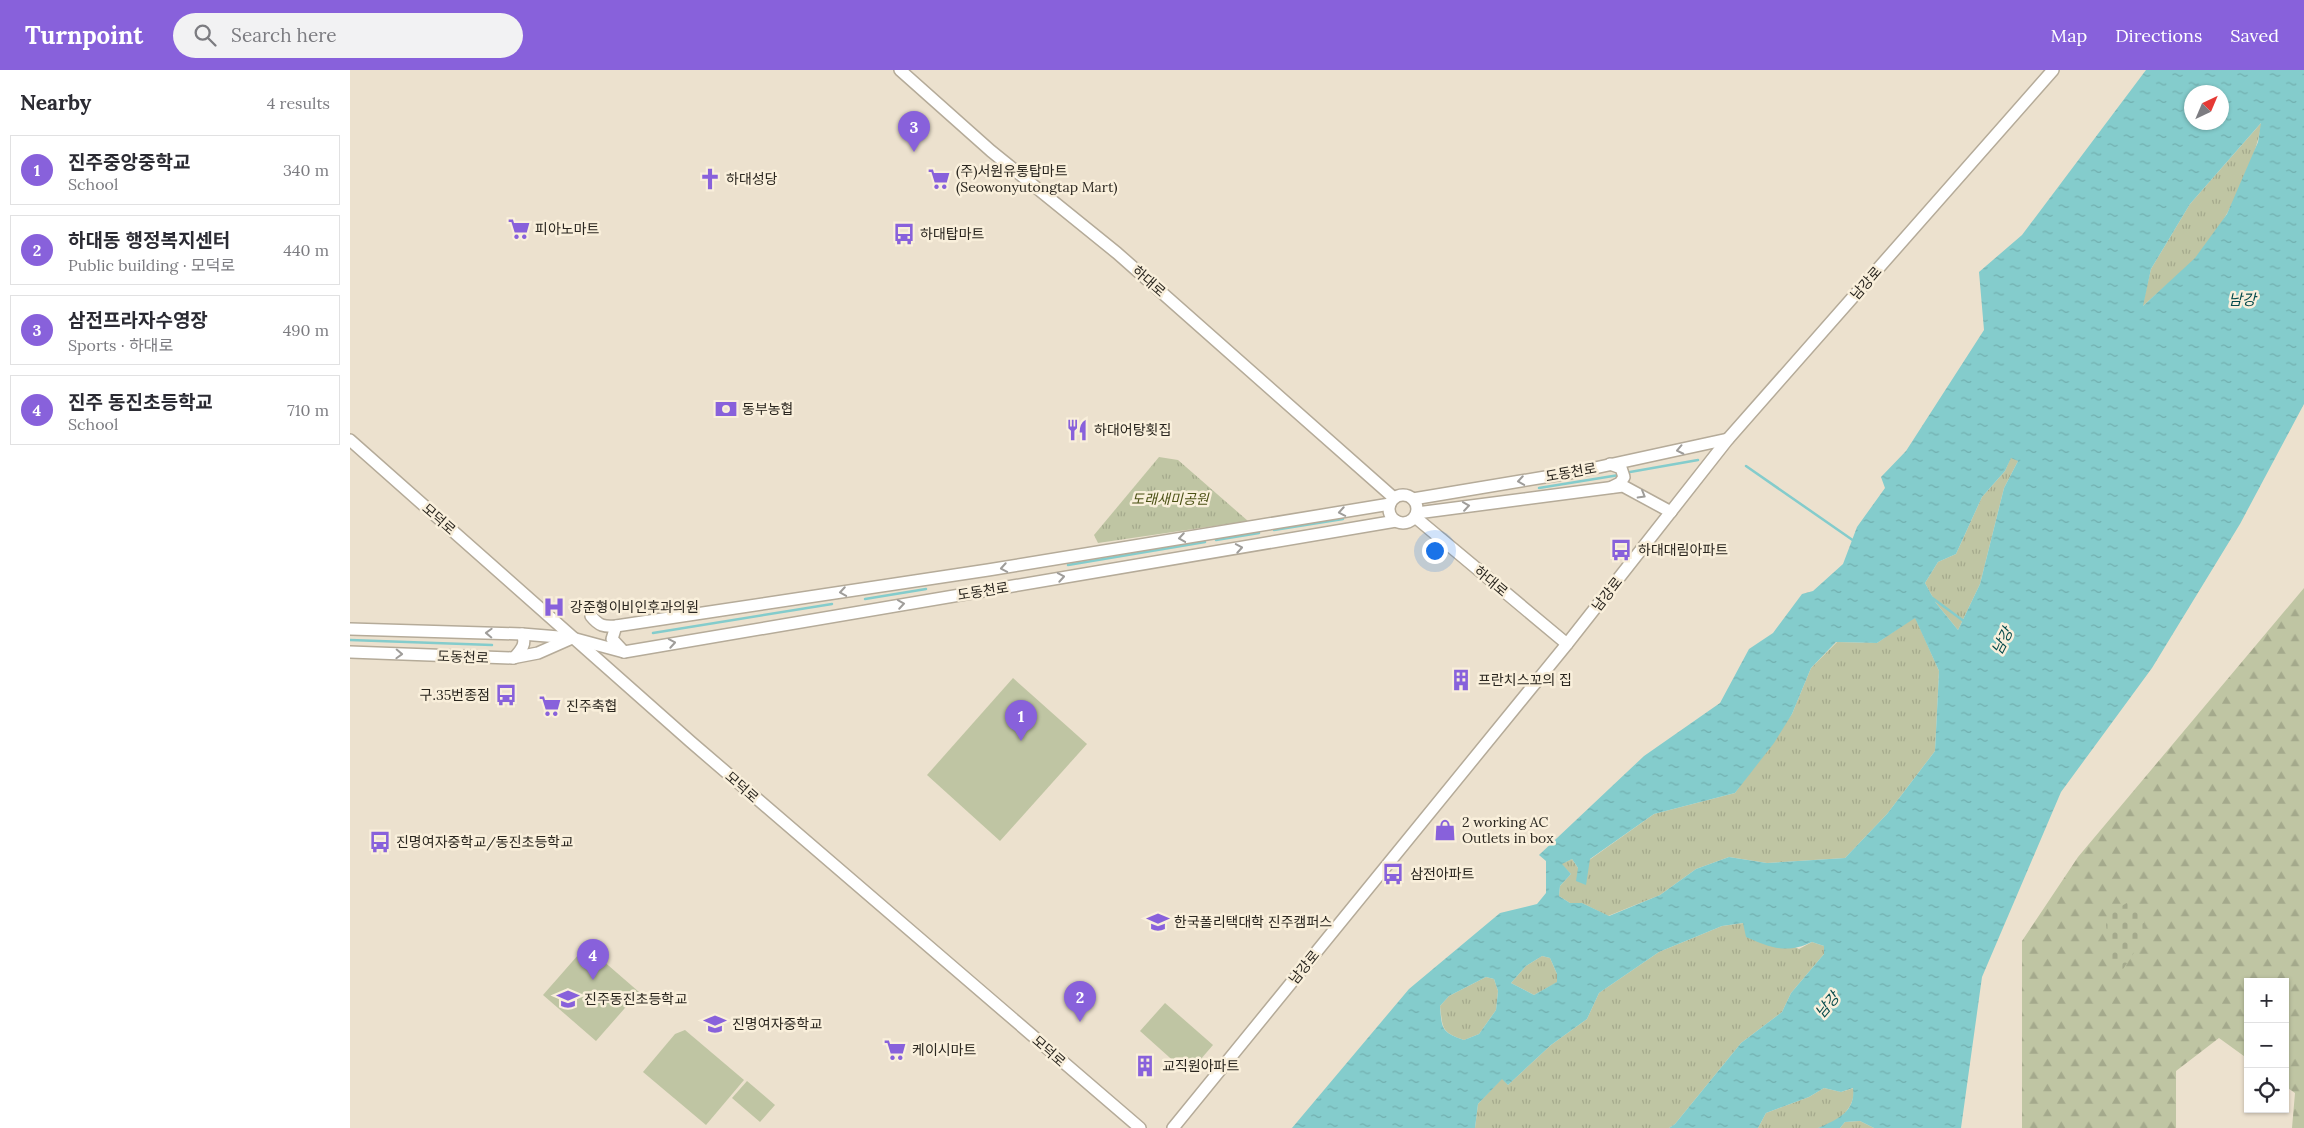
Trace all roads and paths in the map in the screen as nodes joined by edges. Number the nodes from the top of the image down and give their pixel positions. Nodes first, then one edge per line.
1 (900, 70) edge
2 (2053, 70) edge
3 (350, 440) edge
4 (1728, 440) junction
5 (1610, 464) junction
6 (1612, 487) junction
7 (1413, 498) junction
8 (1392, 501) junction
9 (1671, 512) junction
10 (1416, 515) junction
11 (1396, 521) junction
12 (1201, 535) junction
13 (1206, 553) junction
14 (1032, 563) junction
15 (1038, 581) junction
16 (591, 616) dead end
17 (616, 626) junction
18 (350, 628) edge
19 (522, 634) junction
20 (572, 638) junction
21 (1567, 644) junction
22 (350, 652) edge
23 (624, 652) junction
24 (514, 658) junction
25 (1140, 1128) edge
26 (1172, 1128) edge

1 - 8 street, 하대로
2 - 4 street, 남강로
3 - 20 street, 모덕로
4 -> 5 street, 도동천로
4 - 9 street, 남강로
5 - 6 street
5 -> 7 street, 도동천로
6 -> 9 street, 도동천로
10 -> 6 street, 도동천로
7 - 8 street
7 - 10 street
8 - 11 street
8 -> 12 street, 도동천로
9 - 21 street, 남강로
10 - 11 street
10 - 21 street, 하대로
13 -> 11 street, 도동천로
12 - 13 street
12 -> 14 street, 도동천로
15 -> 13 street, 도동천로
14 - 15 street
14 -> 17 street, 도동천로
23 -> 15 street, 도동천로
16 - 17 street
17 - 23 street
19 -> 18 street, 도동천로
19 - 20 street, 도동천로
19 - 24 street
20 - 23 street, 도동천로
20 - 24 street, 도동천로
20 - 25 street, 모덕로
21 - 26 street, 남강로
22 -> 24 street, 도동천로

